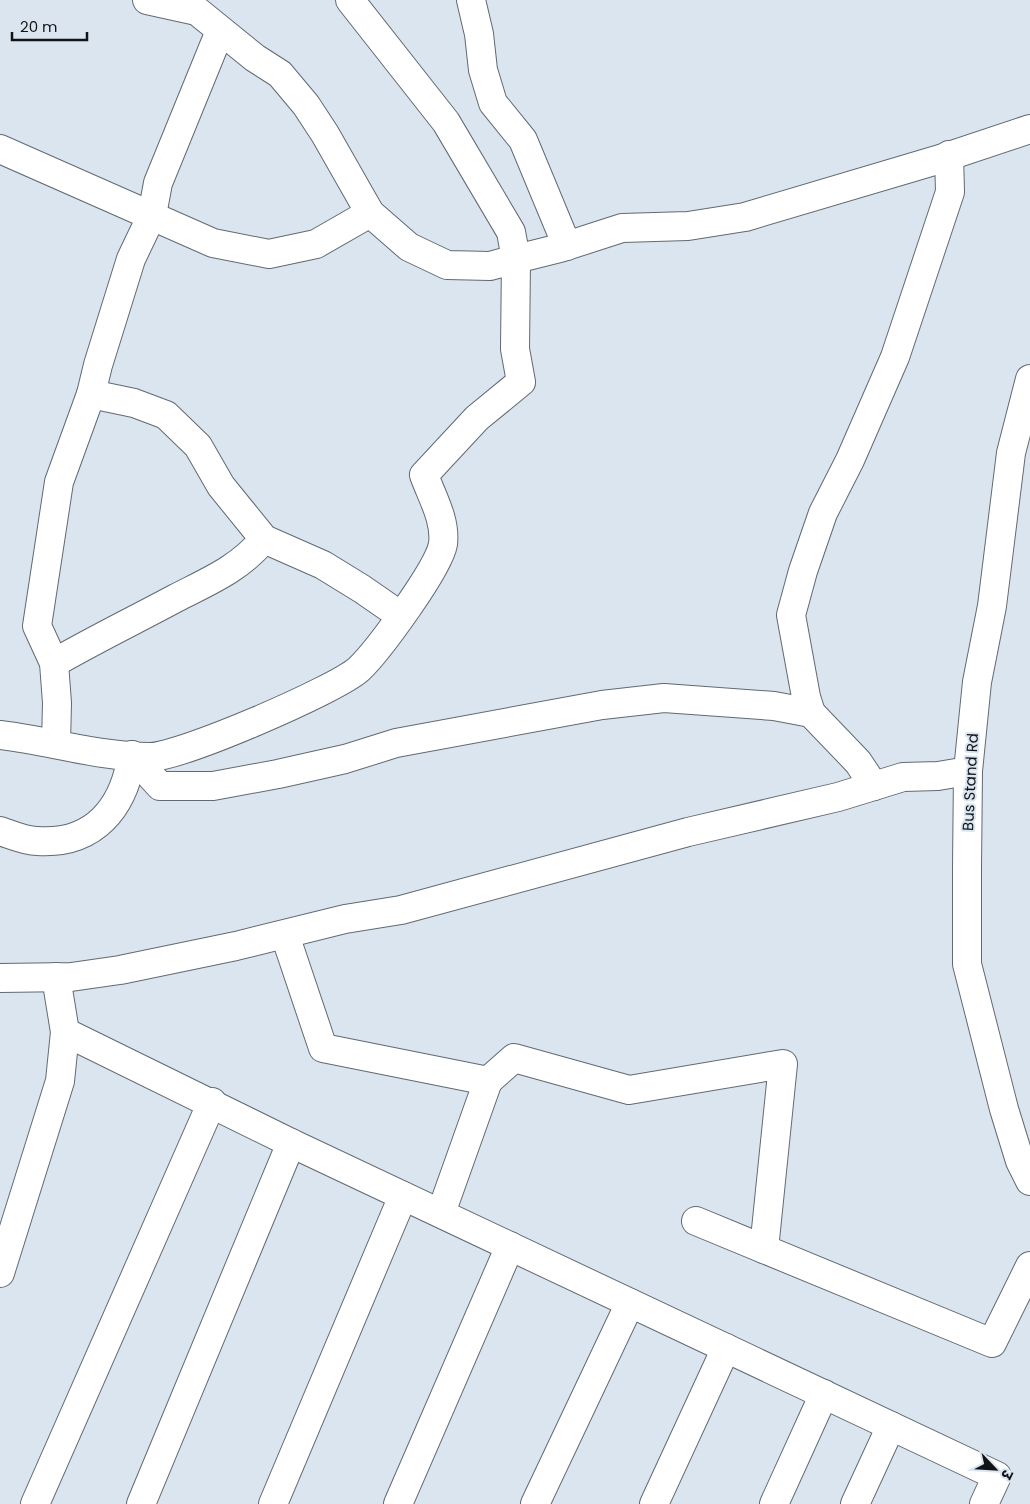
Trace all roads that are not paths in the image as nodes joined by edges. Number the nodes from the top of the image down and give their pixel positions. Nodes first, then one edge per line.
1 (147, 0) edge
2 (350, 0) edge
3 (471, 0) edge
4 (220, 31) junction
5 (1030, 129) edge
6 (0, 149) edge
7 (949, 155) junction
8 (370, 213) junction
9 (152, 216) junction
10 (567, 246) junction
11 (516, 259) junction
12 (1030, 379) edge
13 (92, 394) junction
14 (264, 539) junction
15 (401, 616) junction
16 (54, 664) junction
17 (811, 713) junction
18 (0, 735) edge
19 (56, 744) junction
20 (132, 755) junction
21 (968, 770) junction
22 (160, 786) junction
23 (874, 786) junction
24 (115, 805) junction
25 (0, 831) edge
26 (285, 935) junction
27 (56, 977) junction
28 (0, 978) edge
29 (65, 1032) junction
30 (488, 1081) junction
31 (212, 1102) junction
32 (291, 1143) junction
33 (1030, 1181) edge
34 (403, 1196) junction
35 (441, 1213) junction
36 (696, 1222) dead end
37 (510, 1246) junction
38 (764, 1249) junction
39 (1030, 1266) edge
40 (0, 1273) edge
41 (630, 1303) junction
42 (726, 1348) junction
43 (824, 1394) junction
44 (892, 1426) junction
45 (35, 1504) edge
46 (141, 1504) edge
47 (273, 1504) edge
48 (398, 1504) edge
49 (535, 1504) edge
50 (654, 1504) edge
51 (774, 1504) edge
52 (855, 1504) edge
53 (984, 1504) edge

1 - 4 street
2 - 11 street
3 - 10 street
4 - 8 street
4 - 9 street
5 - 7 street
6 - 9 street
7 - 10 street
7 - 17 street
8 - 9 street
8 - 11 street
9 - 13 street
10 - 11 street
11 - 15 street
12 - 21 street, Bus Stand Rd
13 - 14 street
13 - 16 street
14 - 15 street
14 - 16 street
15 - 20 street
16 - 19 street
17 - 22 street
17 - 23 street
18 - 19 street
19 - 20 street
20 - 22 street
20 - 24 street
21 - 23 street
21 - 33 street, Bus Stand Rd
22 - 24 street
23 - 26 street
24 - 25 street
26 - 27 street
26 - 30 street
27 - 28 street
27 - 29 street
29 - 31 street
29 - 40 street
30 - 35 street
30 - 38 street
31 - 32 street
31 - 45 street
32 - 34 street
32 - 46 street
34 - 35 street
34 - 47 street
35 - 37 street
36 - 38 street
37 - 41 street
37 - 48 street
38 - 39 street
41 - 42 street
41 - 49 street
42 - 43 street
42 - 50 street
43 - 44 street
43 - 51 street
44 - 52 street
44 - 53 street

